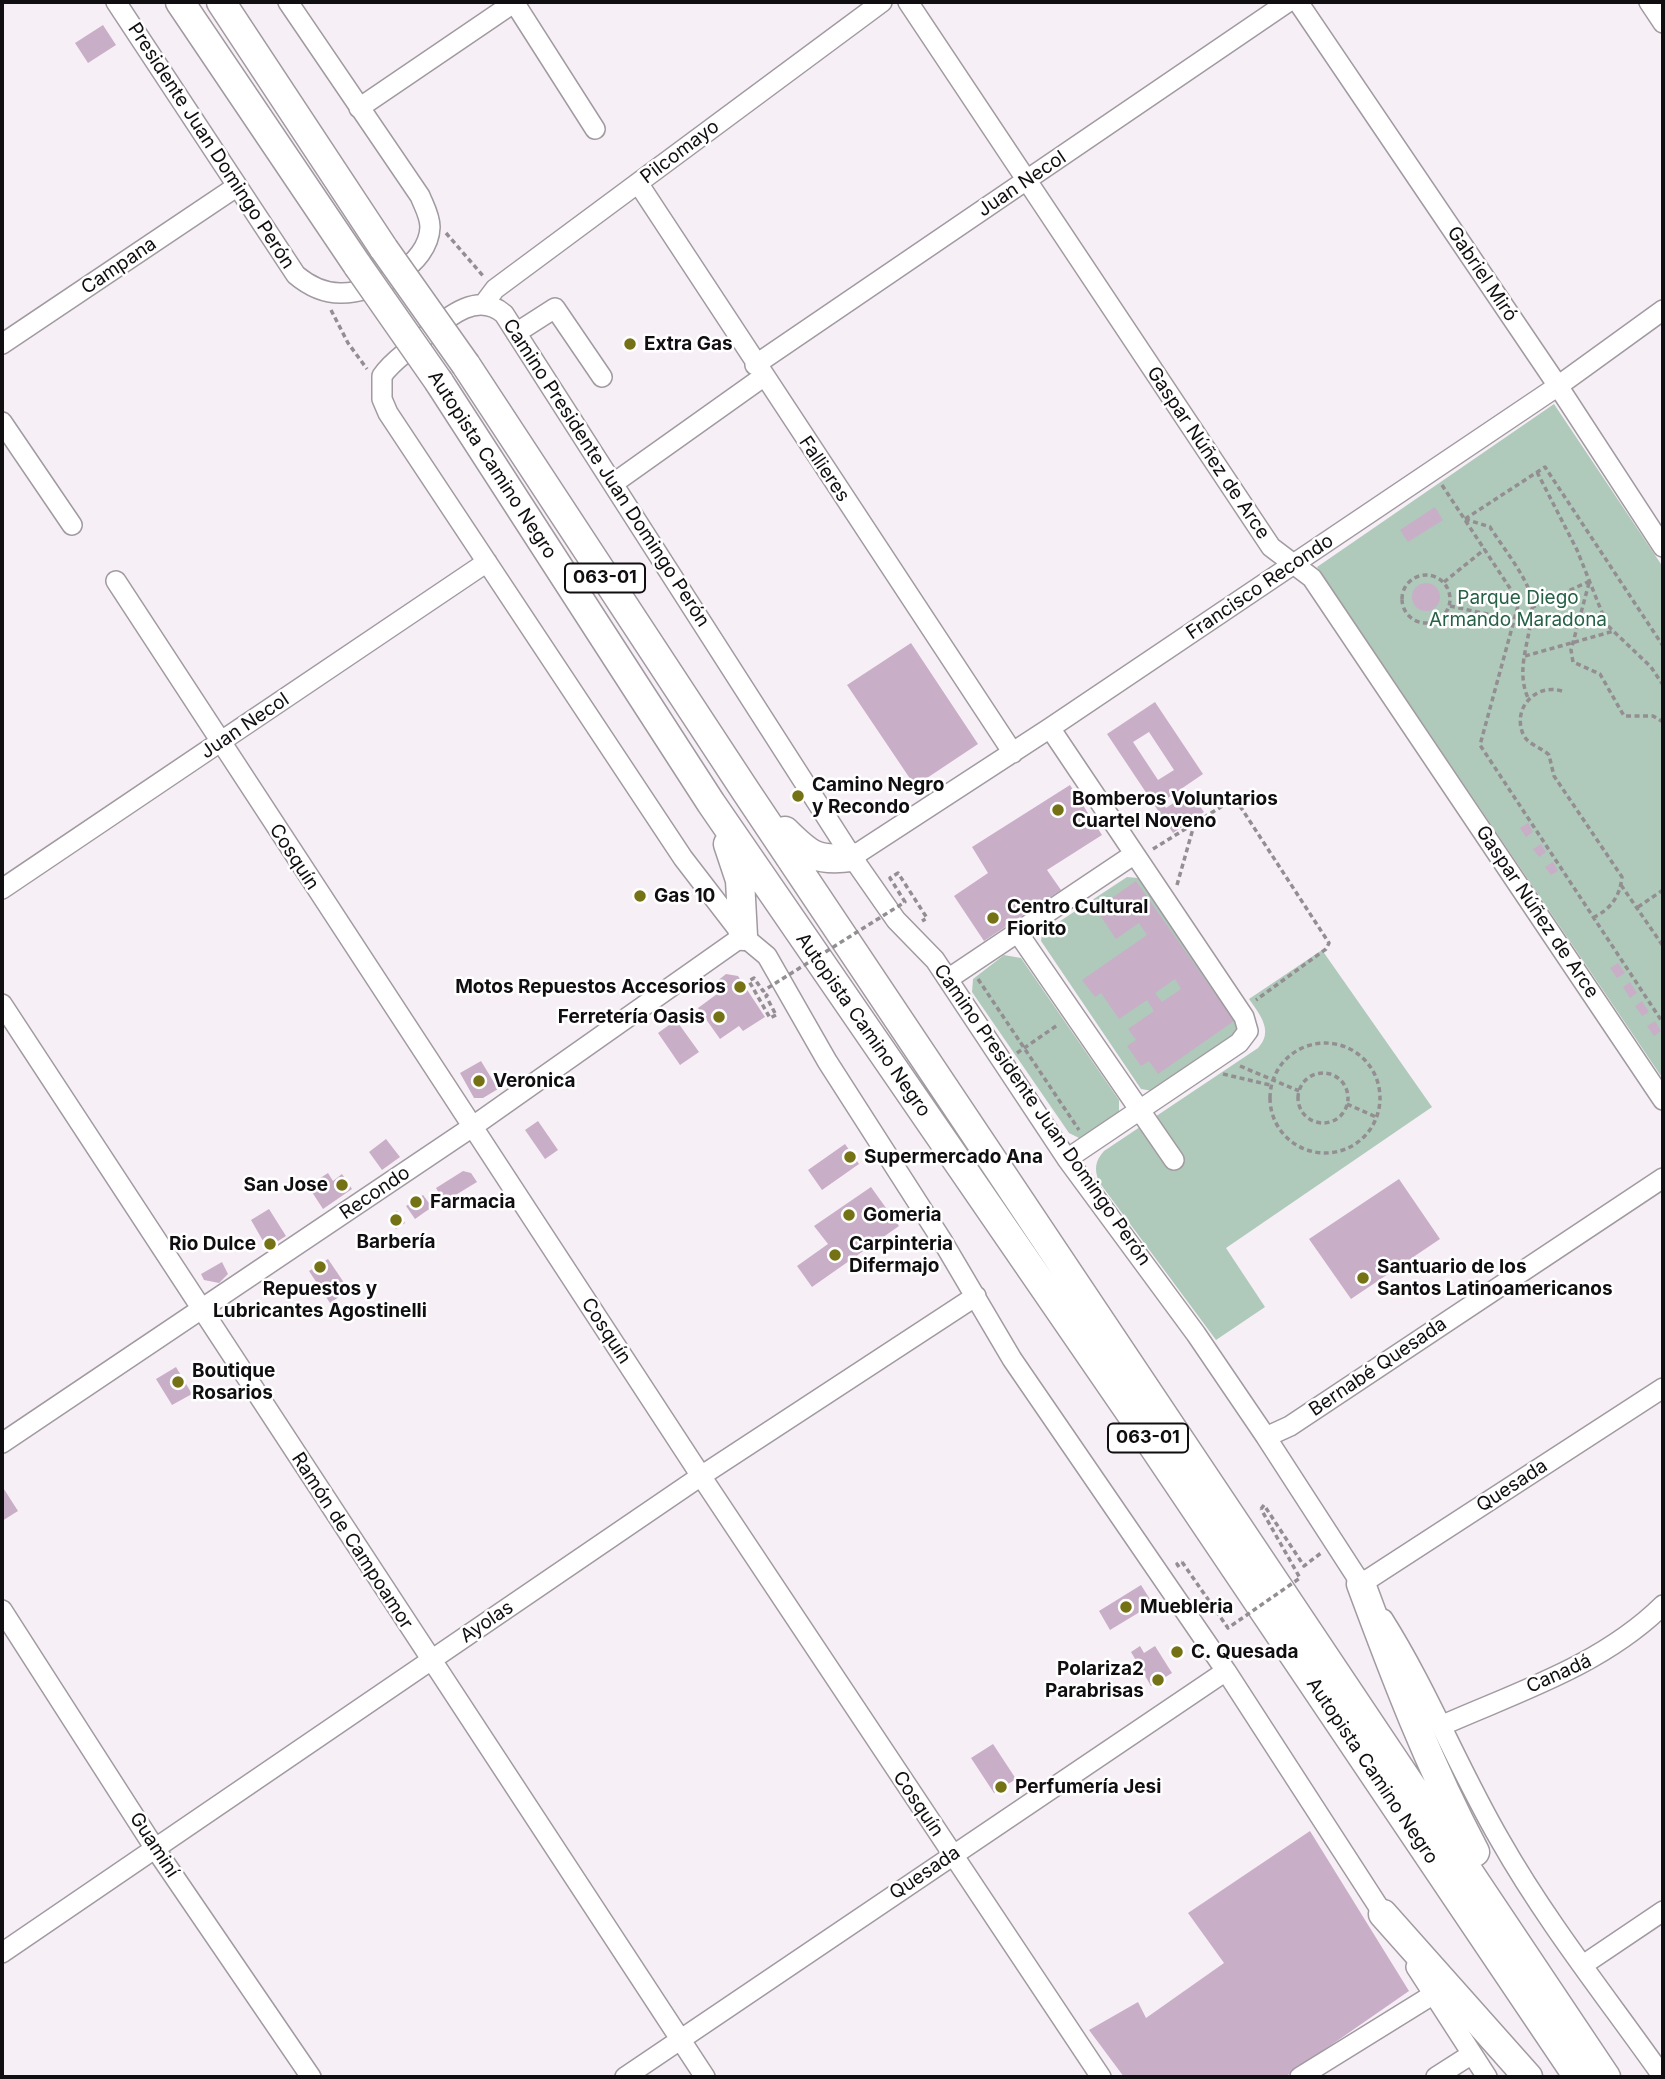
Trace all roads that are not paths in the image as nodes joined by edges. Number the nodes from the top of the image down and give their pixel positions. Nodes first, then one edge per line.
1 (116, 2) edge
2 (180, 2) edge
3 (221, 2) edge
4 (229, 2) edge
5 (288, 2) edge
6 (515, 2) edge
7 (882, 2) edge
8 (908, 2) edge
9 (1288, 2) edge
10 (1298, 2) edge
11 (1649, 2) edge
12 (1663, 23) edge
13 (253, 50) junction
14 (359, 108) junction
15 (595, 129) dead end
16 (1028, 180) junction
17 (638, 183) junction
18 (236, 187) junction
19 (483, 306) junction
20 (1663, 310) edge
21 (516, 333) junction
22 (2, 344) edge
23 (759, 371) junction
24 (602, 377) dead end
25 (1558, 386) junction
26 (2, 422) edge
27 (614, 483) junction
28 (72, 526) dead end
29 (1663, 547) edge
30 (487, 562) junction
31 (1293, 564) junction
32 (116, 581) dead end
33 (1050, 728) junction
34 (219, 743) junction
35 (1013, 753) junction
36 (745, 790) junction
37 (711, 803) junction
38 (852, 857) junction
39 (1135, 857) junction
40 (2, 889) edge
41 (1018, 933) junction
42 (743, 936) junction
43 (948, 979) junction
44 (2, 1004) edge
45 (1663, 1100) edge
46 (1140, 1110) junction
47 (472, 1127) junction
48 (1067, 1159) junction
49 (1174, 1160) dead end
50 (1663, 1178) edge
51 (976, 1296) junction
52 (201, 1311) junction
53 (1663, 1388) edge
54 (1266, 1437) junction
55 (2, 1443) edge
56 (701, 1476) junction
57 (1361, 1584) junction
58 (1663, 1605) edge
59 (2, 1610) edge
60 (430, 1661) junction
61 (1226, 1671) junction
62 (1443, 1725) junction
63 (154, 1847) junction
64 (951, 1855) junction
65 (1663, 1911) edge
66 (1383, 1914) junction
67 (2, 1953) edge
68 (1583, 1965) junction
69 (1434, 1994) junction
70 (1558, 2005) junction
71 (680, 2041) junction
72 (1472, 2054) junction
73 (311, 2077) edge
74 (625, 2077) edge
75 (705, 2077) edge
76 (1101, 2077) edge
77 (1300, 2077) edge
78 (1436, 2077) edge
79 (1487, 2077) edge
80 (1528, 2077) edge
81 (1578, 2077) edge
82 (1606, 2077) edge
83 (1663, 2077) edge

1 - 18 street, Presidente Juan Domingo Perón
2 - 37 highway, Autopista Camino Negro / 063-01, bridge
3 - 13 highway, Autopista Camino Negro / 063-01
4 - 13 highway
5 - 14 street
6 - 14 street
6 - 15 street
7 - 17 street, Pilcomayo
8 - 16 street, Gaspar Núñez de Arce
9 - 16 street, Juan Necol
10 - 25 street, Gabriel Miró
11 - 12 street
13 - 36 highway, Autopista Camino Negro / 063-01, bridge
14 - 18 street, Presidente Juan Domingo Perón
16 - 23 street, Juan Necol
16 - 31 street, Gaspar Núñez de Arce
17 - 19 street, Pilcomayo
17 - 23 street, Fallieres
18 - 22 street, Campana
19 - 21 street, Camino Presidente Juan Domingo Perón
19 - 30 street, Camino Presidente Juan Domingo Perón
20 - 25 street, Francisco Recondo
21 - 24 street
21 - 27 street, Camino Presidente Juan Domingo Perón
23 - 27 street, Juan Necol
23 - 35 street, Fallieres
25 - 29 street, Gabriel Miró
25 - 31 street, Francisco Recondo
26 - 28 street
27 - 38 street, Camino Presidente Juan Domingo Perón
30 - 34 street, Juan Necol
30 - 42 street
31 - 33 street, Francisco Recondo
31 - 45 street, Gaspar Núñez de Arce
32 - 34 street, Cosquín
33 - 35 street, Francisco Recondo
33 - 39 street
34 - 40 street, Juan Necol
34 - 47 street, Cosquín
35 - 38 street, Francisco Recondo
36 - 38 highway
36 - 70 highway, Autopista Camino Negro / 063-01
37 - 42 highway
37 - 81 highway, Autopista Camino Negro / 063-01
38 - 43 street, Camino Presidente Juan Domingo Perón
39 - 41 street
39 - 46 street
41 - 43 street
41 - 46 street
42 - 47 street, Recondo
42 - 51 street
43 - 48 street, Camino Presidente Juan Domingo Perón
44 - 52 street, Ramón de Campoamor
46 - 48 street
46 - 49 street
47 - 52 street, Recondo
47 - 56 street, Cosquín
48 - 54 street, Camino Presidente Juan Domingo Perón
50 - 54 street, Bernabé Quesada
51 - 56 street, Ayolas
51 - 61 street
52 - 55 street, Recondo
52 - 60 street, Ramón de Campoamor
53 - 57 street, Quesada
54 - 57 street, Camino Presidente Juan Domingo Perón
56 - 60 street, Ayolas
56 - 64 street, Cosquín
57 - 62 street, Camino Presidente Juan Domingo Perón
57 - 70 highway
58 - 62 street, Canadá
59 - 63 street, Guaminí
60 - 63 street, Ayolas
60 - 71 street, Ramón de Campoamor
61 - 64 street, Quesada
61 - 66 street
62 - 68 street, Camino Presidente Juan Domingo Perón
63 - 67 street, Ayolas
63 - 73 street, Guaminí
64 - 71 street, Quesada
64 - 76 street, Cosquín
65 - 68 street
66 - 69 street
66 - 80 highway
68 - 83 street, Camino Presidente Juan Domingo Perón
69 - 72 street
69 - 77 street
70 - 82 highway, Autopista Camino Negro / 063-01
71 - 74 street, Quesada
71 - 75 street, Ramón de Campoamor
72 - 78 street
72 - 79 street

